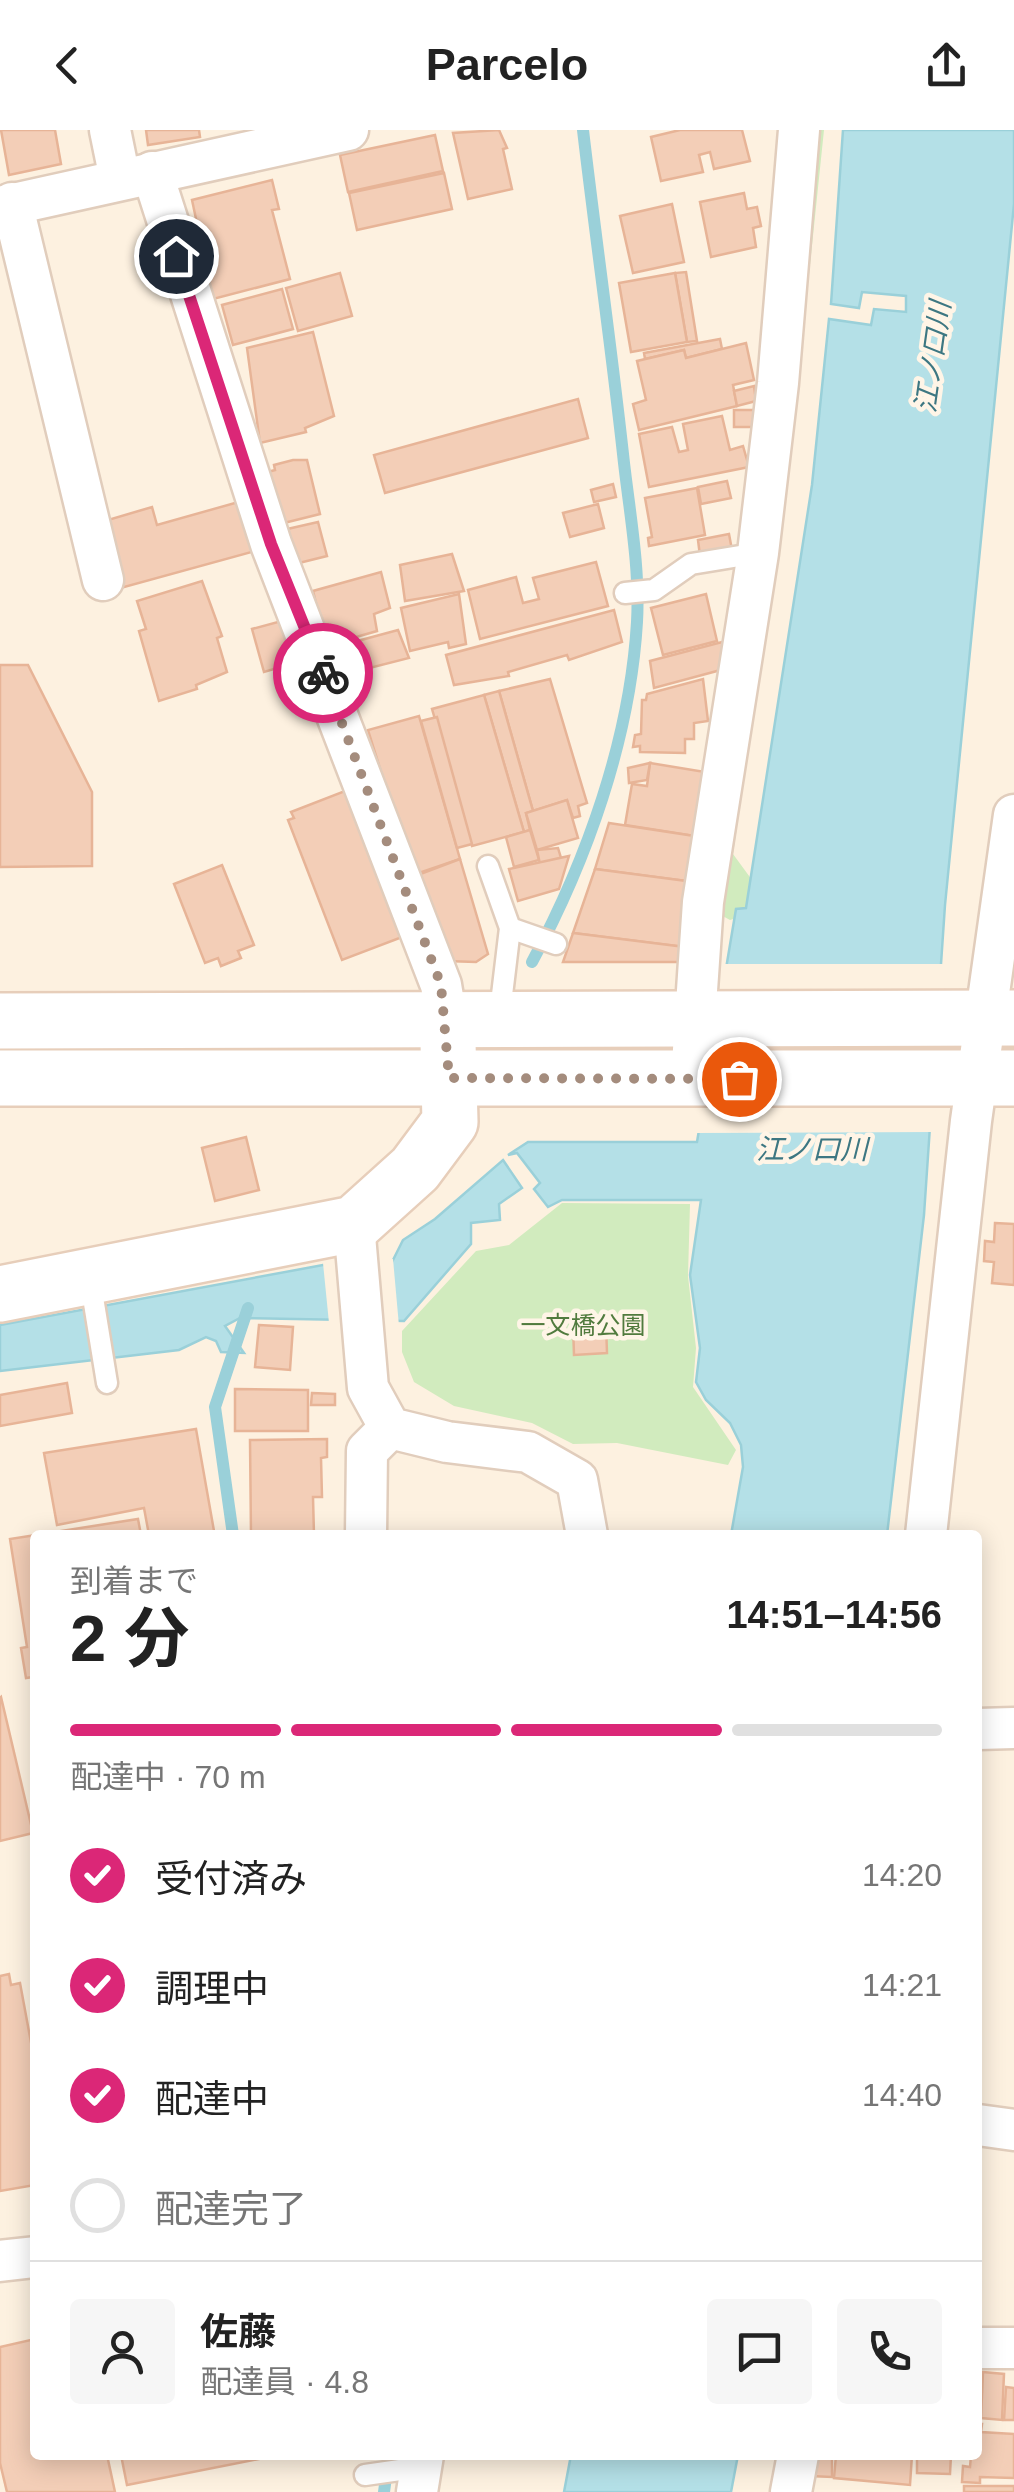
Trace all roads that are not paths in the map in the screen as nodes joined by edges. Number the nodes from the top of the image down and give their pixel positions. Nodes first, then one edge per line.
1 (110, 130) edge
2 (348, 130) edge
3 (798, 130) edge
4 (298, 135) edge
5 (136, 175) junction
6 (6, 205) edge
7 (758, 553) junction
8 (103, 580) dead end
9 (625, 594) dead end
10 (1014, 816) edge
11 (488, 866) dead end
12 (510, 928) junction
13 (556, 944) dead end
14 (988, 1018) edge
15 (0, 1021) edge
16 (473, 1021) junction
17 (704, 1022) junction
18 (0, 1078) edge
19 (449, 1078) junction
20 (983, 1078) edge
21 (697, 1079) junction
22 (354, 1242) junction
23 (92, 1289) junction
24 (0, 1294) edge
25 (107, 1382) dead end
26 (390, 1428) junction
27 (366, 1530) edge
28 (586, 1530) edge
29 (927, 1530) edge
30 (1014, 1728) edge
31 (982, 1729) edge
32 (982, 2126) edge
33 (1014, 2130) edge
34 (30, 2258) edge
35 (0, 2261) edge
36 (982, 2348) edge
37 (1014, 2348) edge
38 (797, 2460) edge
39 (420, 2471) edge
40 (365, 2475) dead end
41 (791, 2492) edge

1 - 5 street
2 - 4 street
3 - 7 street
4 - 5 street
5 - 6 street
5 - 16 street
6 - 8 street
7 - 9 lane
7 - 17 street
10 - 14 street
11 - 12 lane
12 - 13 lane
12 - 16 lane
14 - 17 street
14 - 20 street
15 - 16 street
16 - 17 street
16 - 19 street
17 - 21 street
18 - 19 street
19 - 21 street
19 - 22 street
20 - 21 street
20 - 29 street
22 - 23 street
22 - 26 street
23 - 24 street
23 - 25 lane
26 - 27 street
26 - 28 street
30 - 31 street
32 - 33 street
34 - 35 street
36 - 37 street
38 - 41 street
39 - 40 lane

